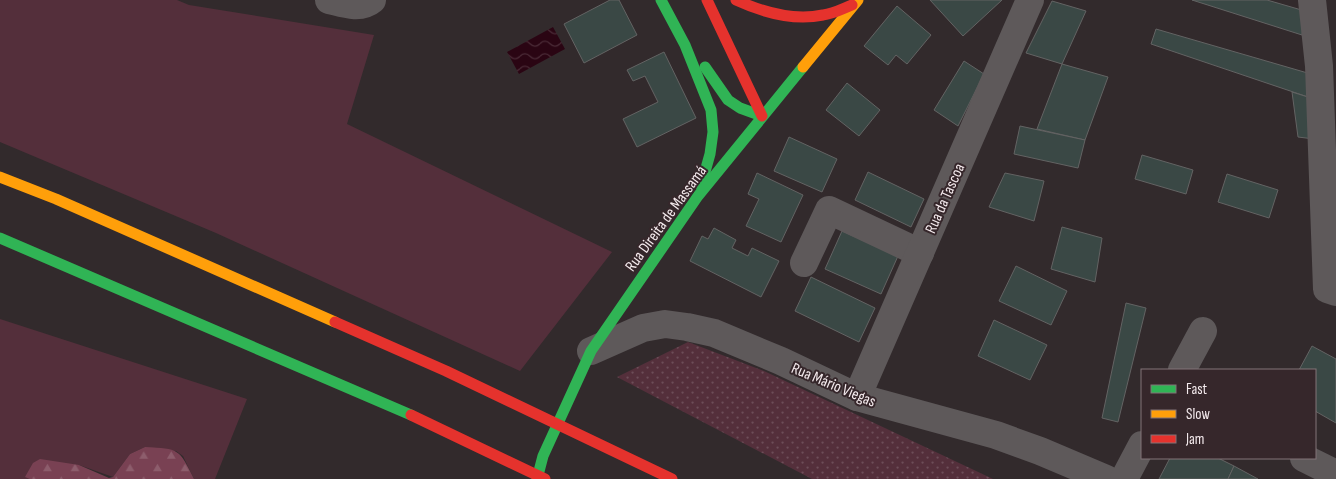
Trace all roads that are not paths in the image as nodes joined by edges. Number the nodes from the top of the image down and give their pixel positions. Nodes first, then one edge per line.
1 (329, 0) edge
2 (372, 0) edge
3 (661, 0) edge
4 (707, 0) edge
5 (736, 0) edge
6 (1030, 0) edge
7 (1312, 0) edge
8 (855, 3) edge
9 (685, 45) junction
10 (762, 116) junction
11 (0, 177) edge
12 (698, 196) junction
13 (0, 238) edge
14 (920, 253) junction
15 (804, 263) dead end
16 (1336, 292) edge
17 (1203, 331) dead end
18 (591, 351) junction
19 (1183, 369) edge
20 (857, 397) junction
21 (1141, 447) edge
22 (1306, 459) edge
23 (1336, 474) edge
24 (537, 479) edge
25 (545, 479) edge
26 (672, 479) edge
27 (1106, 479) edge
28 (1124, 479) edge

1 - 2 street
3 - 9 main road
4 - 10 main road
5 - 8 main road
6 - 14 street, Rua da Tascoa
7 - 16 street
8 - 10 main road, Rua Direita de Massamá
9 - 10 main road
9 - 12 main road
10 - 12 main road, Rua Direita de Massamá
11 - 26 main road
12 - 18 main road, Rua Direita de Massamá
13 - 25 main road
14 - 15 street
14 - 20 street, Rua da Tascoa
17 - 19 street
18 - 20 street, Rua Mário Viegas
18 - 24 main road, Rua Direita de Massamá
20 - 27 street, Rua Mário Viegas
21 - 28 street
22 - 23 street

